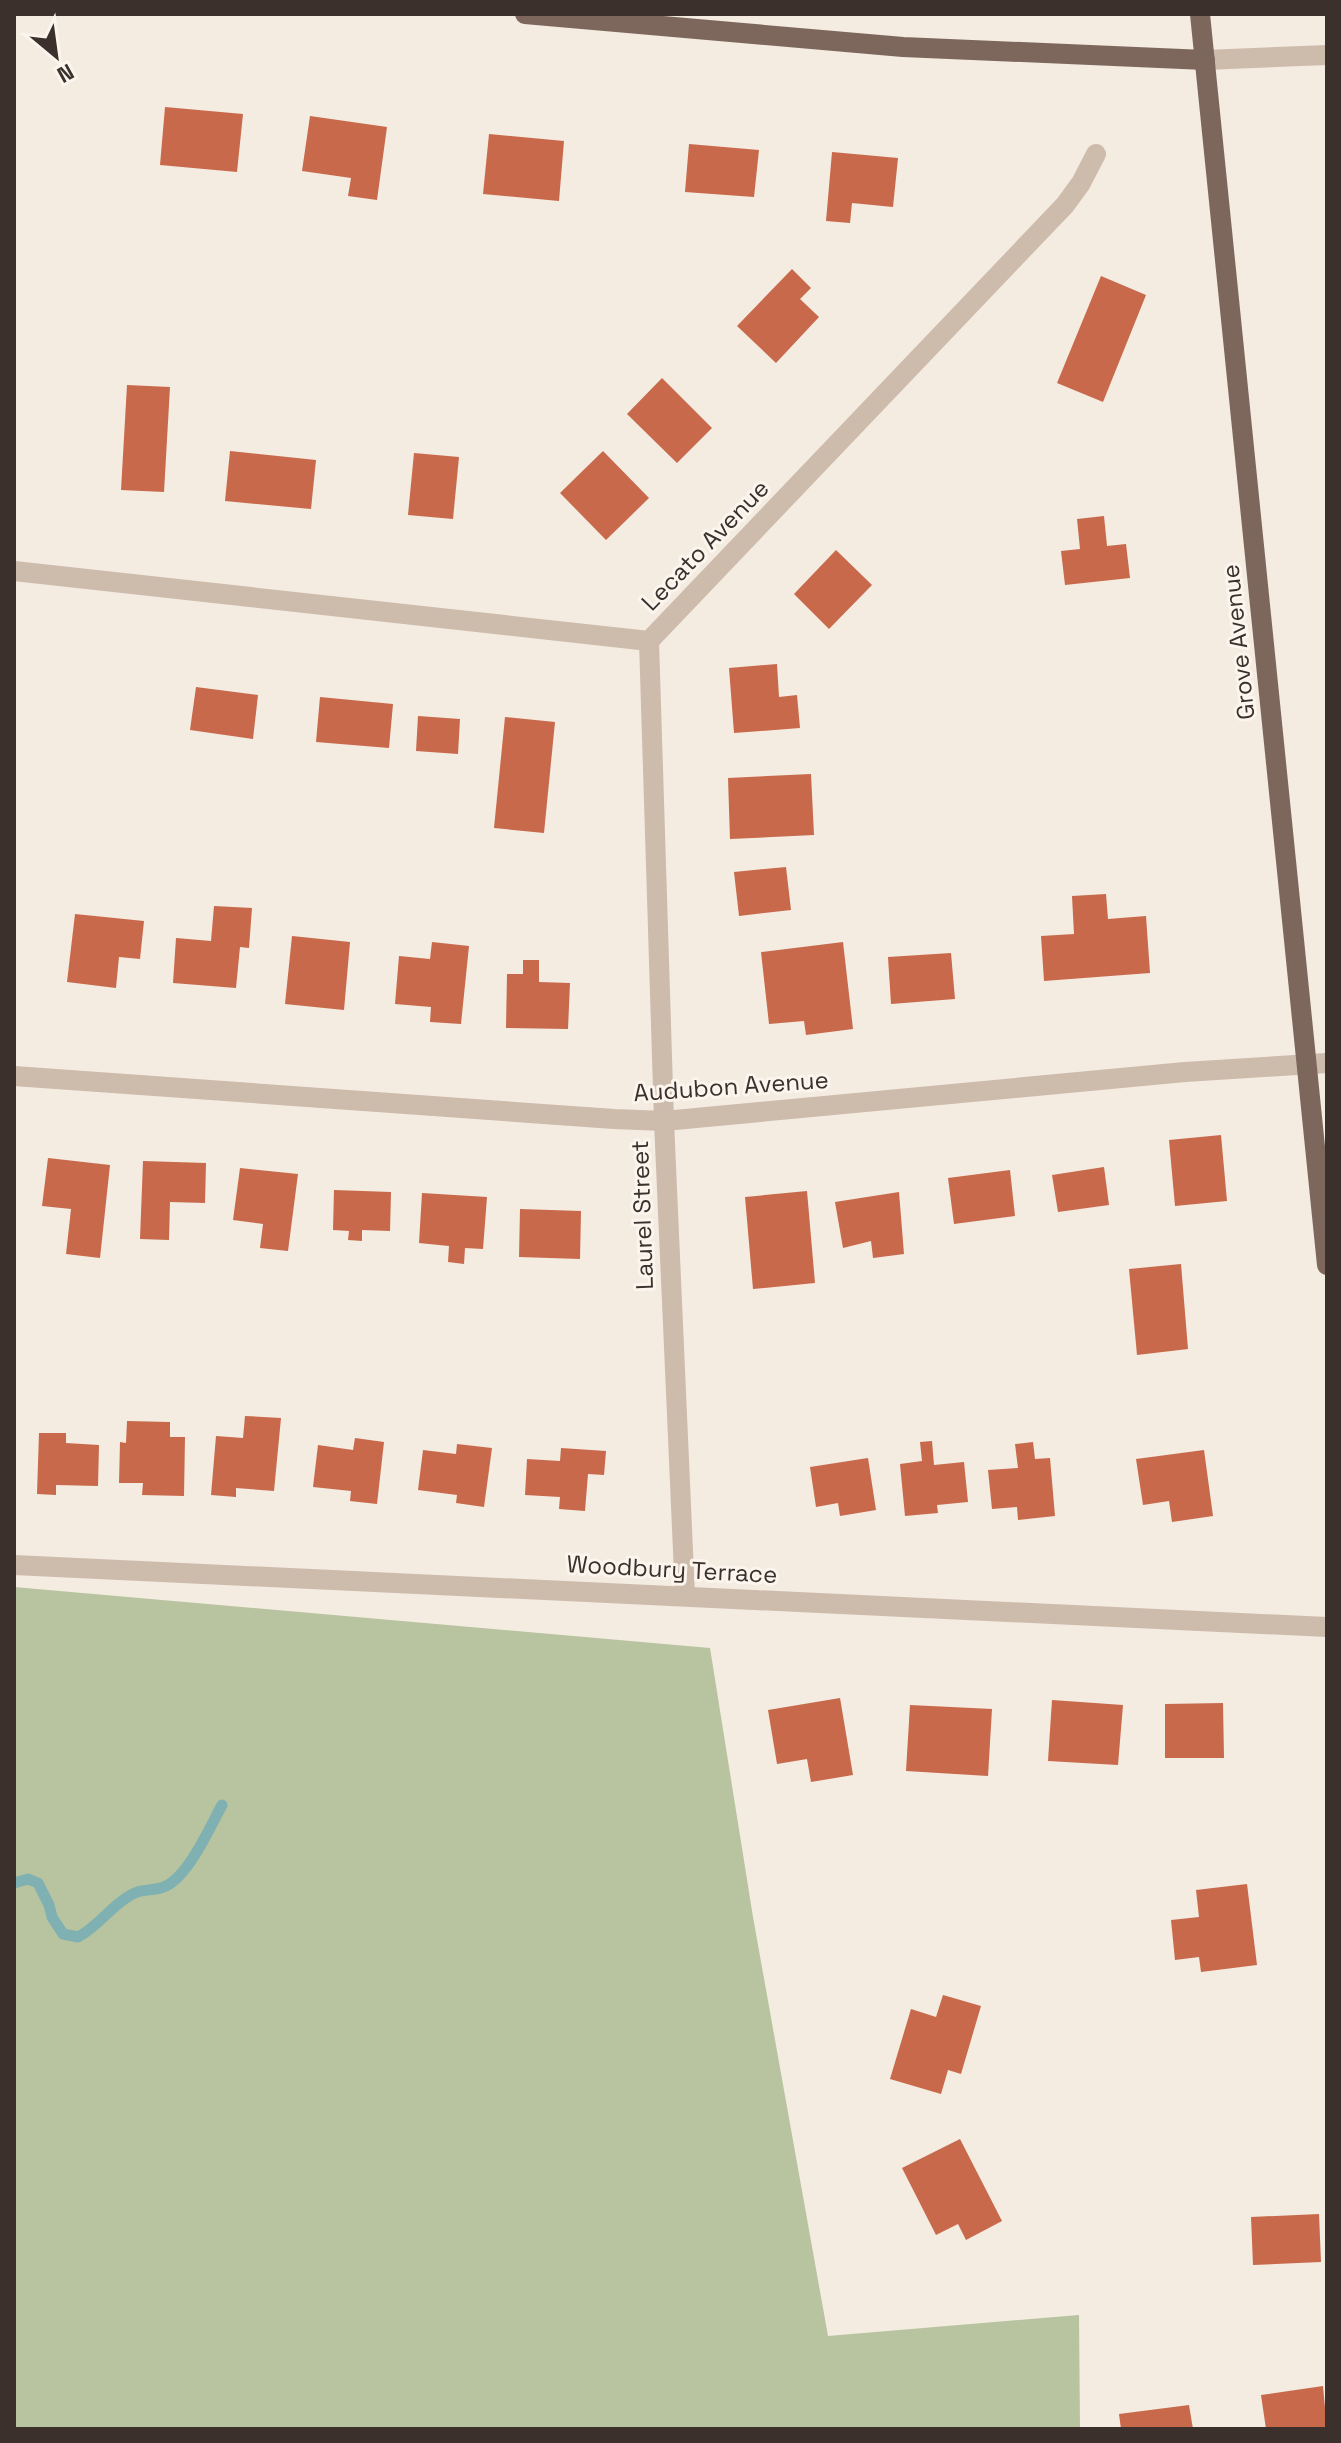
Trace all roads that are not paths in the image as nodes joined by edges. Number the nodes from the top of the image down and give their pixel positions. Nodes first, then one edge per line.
1 (525, 14) edge
2 (1200, 14) edge
3 (1327, 55) edge
4 (1205, 60) junction
5 (1096, 154) dead end
6 (14, 571) edge
7 (649, 641) junction
8 (1317, 1064) edge
9 (14, 1076) edge
10 (664, 1121) junction
11 (1327, 1265) edge
12 (14, 1565) edge
13 (685, 1596) junction
14 (1327, 1627) edge

1 - 4 main road
2 - 4 main road, Grove Avenue
3 - 4 street
4 - 8 main road, Grove Avenue
5 - 7 street, Lecato Avenue
6 - 7 street, Lecato Avenue
7 - 10 street, Laurel Street
8 - 10 street, Audubon Avenue
8 - 11 main road, Grove Avenue
9 - 10 street, Audubon Avenue
10 - 13 street, Laurel Street
12 - 13 street, Woodbury Terrace
13 - 14 street, Woodbury Terrace

